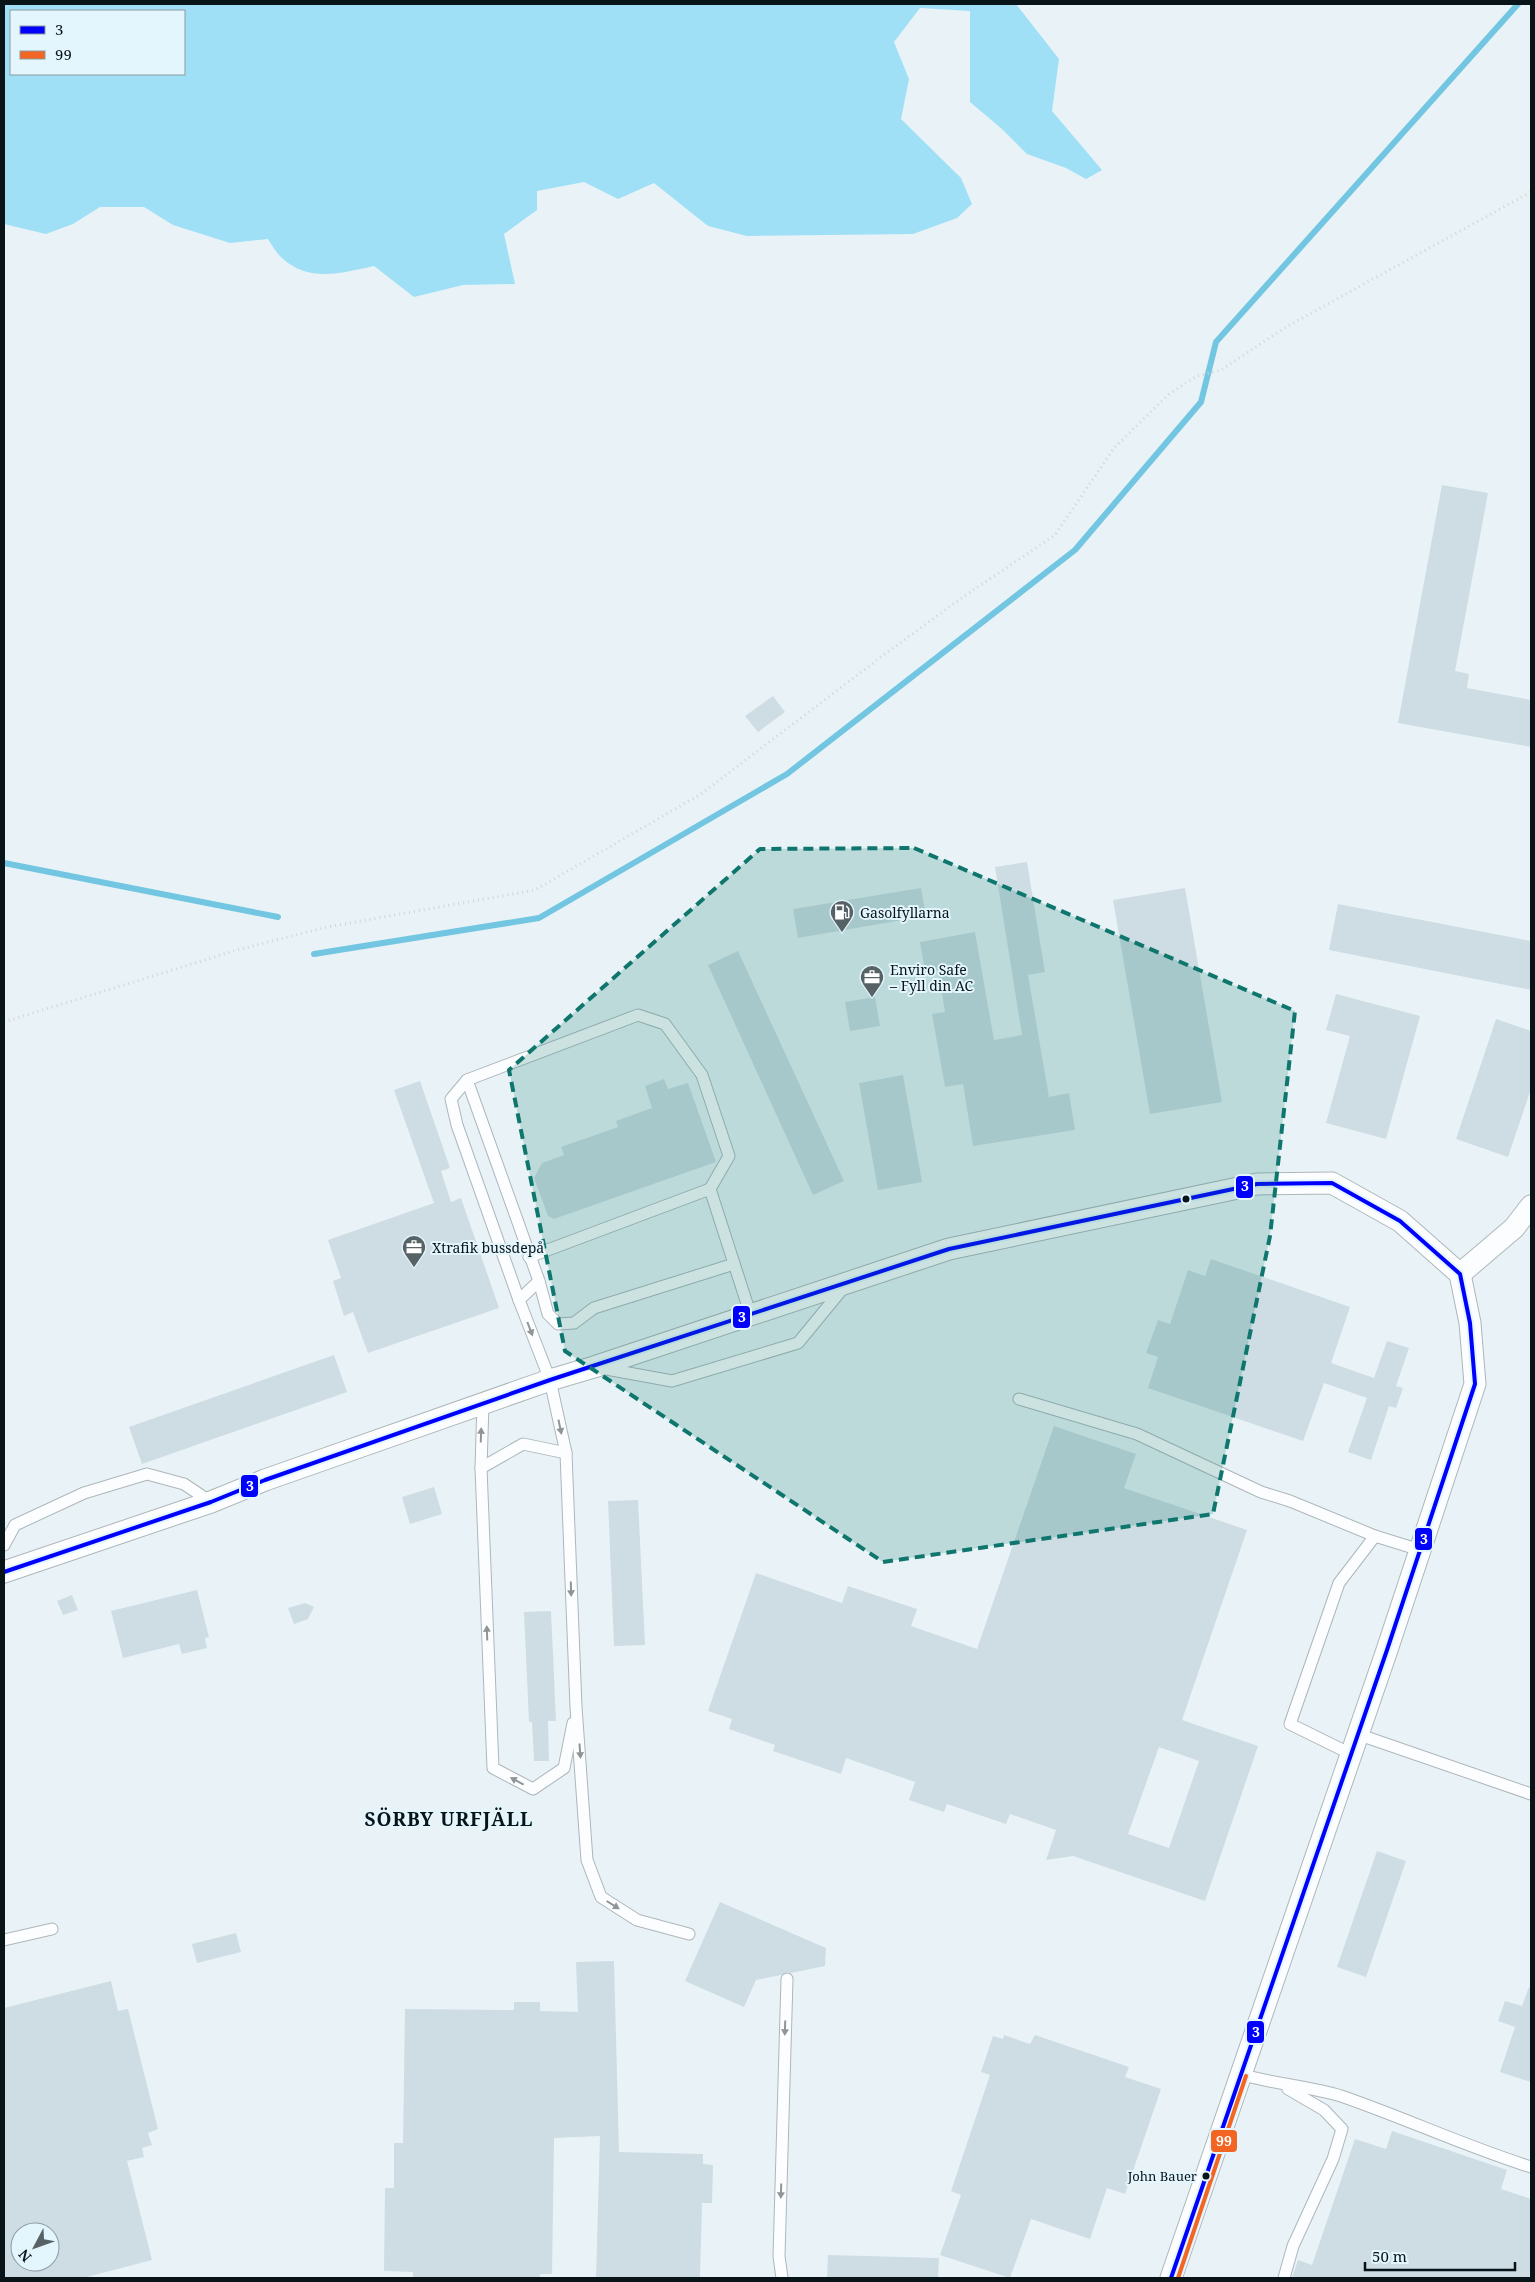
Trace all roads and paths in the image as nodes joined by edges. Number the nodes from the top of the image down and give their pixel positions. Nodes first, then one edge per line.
1 (1531, 192) edge
2 (4, 1022) edge
3 (467, 1080) junction
4 (710, 1189) junction
5 (1531, 1206) edge
6 (530, 1257) junction
7 (734, 1264) junction
8 (1460, 1274) junction
9 (538, 1280) junction
10 (850, 1280) junction
11 (519, 1300) junction
12 (750, 1313) junction
13 (594, 1367) junction
14 (550, 1380) junction
15 (1019, 1399) dead end
16 (482, 1404) junction
17 (566, 1453) junction
18 (481, 1468) junction
19 (211, 1502) junction
20 (1375, 1536) junction
21 (4, 1546) edge
22 (1420, 1550) junction
23 (4, 1572) edge
24 (576, 1706) junction
25 (1354, 1744) junction
26 (1531, 1794) edge
27 (52, 1929) dead end
28 (690, 1934) dead end
29 (4, 1940) edge
30 (786, 1979) dead end
31 (1240, 2074) junction
32 (1280, 2084) junction
33 (1531, 2167) edge
34 (782, 2278) edge
35 (1171, 2278) edge
36 (1284, 2278) edge

1 - 2 path
3 - 4 lane
3 - 6 lane
3 - 11 lane
4 - 6 lane
4 - 7 lane
5 - 8 street
6 - 9 lane
7 - 9 lane
7 - 12 lane
8 - 10 street
8 - 22 street
9 - 11 lane
10 - 12 street
10 - 13 lane
11 -> 14 lane
12 - 13 street
13 - 14 street
14 - 16 street
14 -> 17 lane
15 - 20 lane
18 -> 16 lane
16 - 19 street
17 - 18 lane
17 -> 24 lane
24 -> 18 lane
19 - 21 lane
19 - 23 street
20 - 22 lane
20 - 25 lane
22 - 25 street
24 -> 28 lane
25 - 26 lane
25 - 31 street
27 - 29 lane
30 -> 34 lane
31 - 32 lane
31 - 35 street
32 - 33 lane
32 - 36 lane

